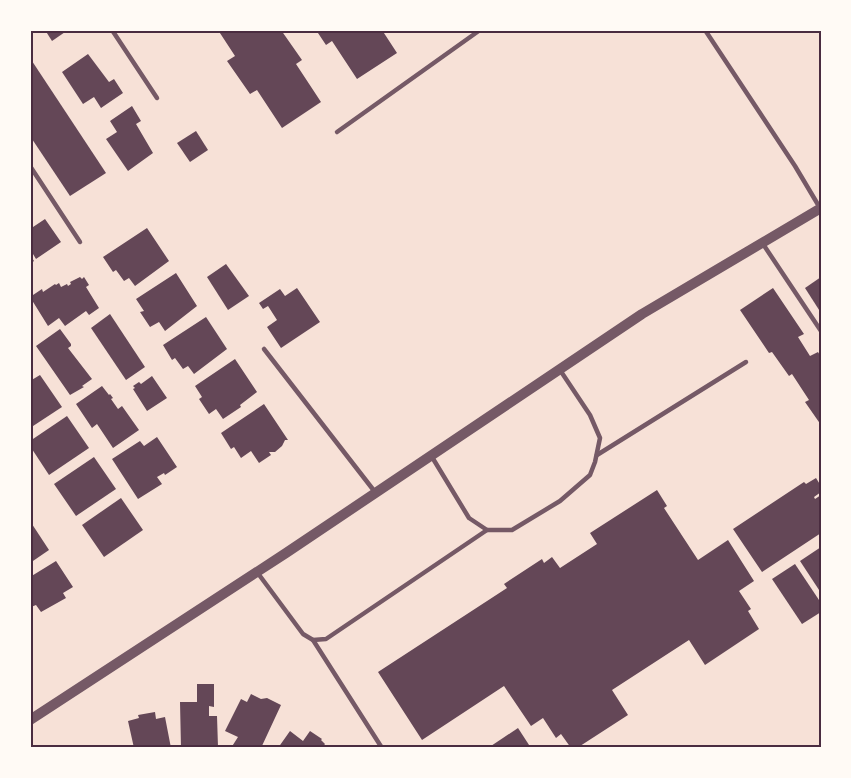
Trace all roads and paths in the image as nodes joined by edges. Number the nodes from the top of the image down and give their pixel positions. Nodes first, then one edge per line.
1 (112, 30) edge
2 (480, 30) edge
3 (705, 30) edge
4 (157, 98) dead end
5 (337, 132) dead end
6 (30, 166) edge
7 (820, 208) edge
8 (80, 242) dead end
9 (761, 242) junction
10 (821, 331) edge
11 (264, 349) dead end
12 (746, 362) dead end
13 (560, 369) junction
14 (430, 455) junction
15 (597, 455) junction
16 (375, 492) junction
17 (487, 530) junction
18 (257, 572) junction
19 (313, 640) junction
20 (30, 720) edge
21 (382, 748) edge

1 - 4 lane
2 - 5 lane
3 - 7 lane
6 - 8 lane
7 - 9 street
9 - 10 lane
9 - 13 street
11 - 16 lane
12 - 15 lane
13 - 14 street
13 - 15 lane
14 - 16 street
14 - 17 lane
15 - 17 lane
16 - 18 street
17 - 19 lane
18 - 19 lane
18 - 20 street
19 - 21 lane

